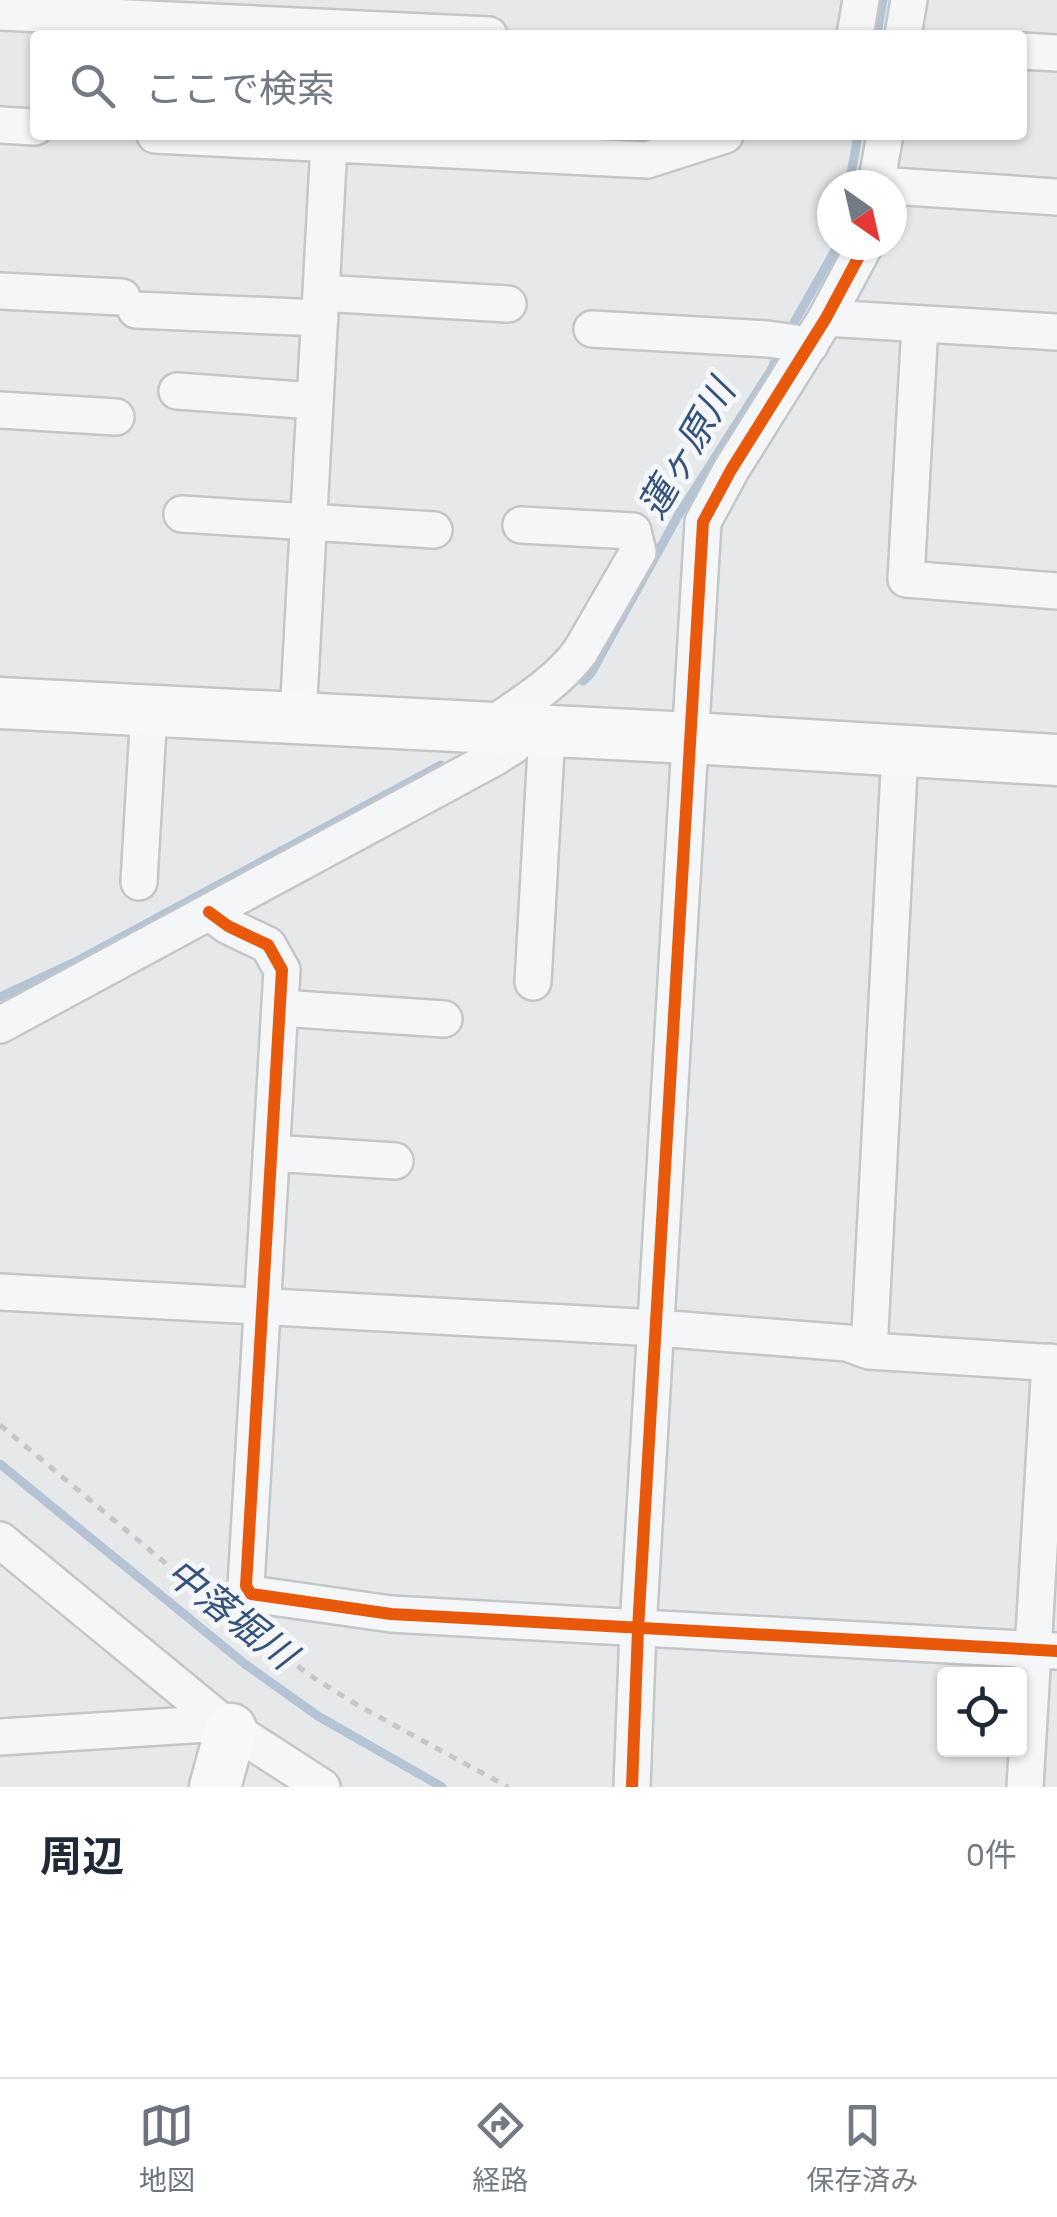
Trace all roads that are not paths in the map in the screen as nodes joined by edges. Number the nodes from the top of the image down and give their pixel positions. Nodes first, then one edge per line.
1 (862, 0) edge
2 (909, 0) edge
3 (0, 12) edge
4 (365, 14) edge
5 (169, 18) edge
6 (459, 30) edge
7 (856, 30) edge
8 (904, 30) edge
9 (1027, 51) edge
10 (1057, 53) edge
11 (0, 124) edge
12 (30, 127) edge
13 (250, 140) edge
14 (709, 140) edge
15 (884, 140) edge
16 (329, 144) junction
17 (504, 144) edge
18 (879, 170) edge
19 (907, 187) edge
20 (1057, 196) edge
21 (855, 260) edge
22 (0, 291) edge
23 (508, 304) dead end
24 (320, 305) junction
25 (920, 324) junction
26 (592, 329) dead end
27 (1057, 332) edge
28 (801, 337) junction
29 (176, 391) dead end
30 (314, 401) junction
31 (0, 410) edge
32 (116, 417) dead end
33 (182, 514) dead end
34 (309, 522) junction
35 (521, 526) dead end
36 (434, 530) dead end
37 (1057, 591) edge
38 (0, 703) edge
39 (149, 710) junction
40 (298, 717) junction
41 (520, 730) junction
42 (691, 738) junction
43 (900, 752) junction
44 (1057, 760) edge
45 (139, 882) dead end
46 (209, 912) junction
47 (533, 982) dead end
48 (280, 1008) junction
49 (444, 1019) dead end
50 (0, 1025) edge
51 (271, 1153) junction
52 (395, 1160) dead end
53 (0, 1292) edge
54 (262, 1306) junction
55 (657, 1328) junction
56 (869, 1351) junction
57 (1054, 1362) edge
58 (0, 1540) edge
59 (638, 1629) junction
60 (1045, 1650) edge
61 (228, 1726) junction
62 (0, 1737) edge
63 (216, 1787) edge
64 (322, 1787) edge
65 (632, 1787) edge
66 (1026, 1787) edge

1 - 7 street
2 - 8 street
3 - 5 street
4 - 5 street
4 - 6 street
9 - 10 street
11 - 12 street
13 - 16 street
14 - 17 street
15 - 18 street
16 - 17 street
16 - 24 street
19 - 20 street
21 - 28 street
22 - 24 street
23 - 24 street
24 - 30 street
25 - 27 street
25 - 28 street
25 - 37 street
26 - 28 street
28 - 42 street
29 - 30 street
30 - 34 street
31 - 32 street
33 - 34 street
34 - 36 street
34 - 40 street
35 - 41 street
38 - 39 street
39 - 40 street
39 - 45 street
40 - 41 street
41 - 42 street
41 - 46 street
41 - 47 street
42 - 43 street
42 - 55 street
43 - 44 street
43 - 56 street
46 - 48 street
46 - 50 street
48 - 49 street
48 - 51 street
51 - 52 street
51 - 54 street
53 - 54 street
54 - 55 street
54 - 59 street
55 - 56 street
55 - 59 street
56 - 57 street
57 - 60 street
58 - 61 street
59 - 60 street
59 - 65 street
60 - 66 street
61 - 62 street
61 - 63 street
61 - 64 street

